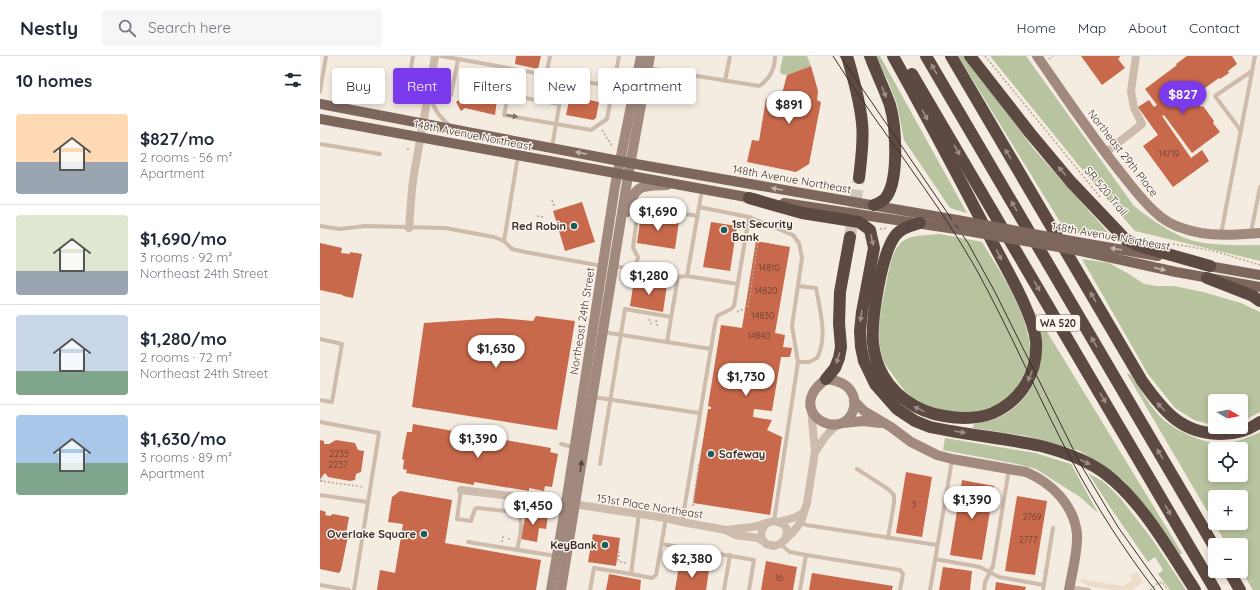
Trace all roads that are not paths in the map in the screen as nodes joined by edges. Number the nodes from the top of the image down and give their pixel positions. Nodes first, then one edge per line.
1 (326, 56) edge
2 (413, 56) edge
3 (435, 56) edge
4 (441, 56) edge
5 (472, 56) edge
6 (550, 56) edge
7 (619, 56) edge
8 (640, 56) edge
9 (650, 56) edge
10 (730, 56) edge
11 (775, 56) edge
12 (847, 56) edge
13 (870, 56) edge
14 (893, 56) edge
15 (901, 56) edge
16 (926, 56) edge
17 (951, 56) edge
18 (970, 56) edge
19 (1037, 56) edge
20 (1136, 56) edge
21 (1255, 56) edge
22 (458, 60) junction
23 (471, 62) junction
24 (411, 68) edge
25 (433, 68) edge
26 (548, 68) edge
27 (616, 68) edge
28 (638, 68) edge
29 (648, 68) edge
30 (1252, 71) junction
31 (534, 74) edge
32 (696, 76) edge
33 (725, 81) junction
34 (451, 91) edge
35 (320, 92) edge
36 (534, 100) edge
37 (320, 104) edge
38 (427, 104) edge
39 (433, 104) edge
40 (559, 104) edge
41 (609, 104) edge
42 (630, 104) edge
43 (641, 106) edge
44 (320, 119) edge
45 (556, 123) junction
46 (423, 124) junction
47 (455, 130) junction
48 (1241, 131) junction
49 (421, 137) junction
50 (320, 144) edge
51 (551, 147) junction
52 (1105, 153) junction
53 (380, 154) dead end
54 (519, 155) junction
55 (619, 160) junction
56 (630, 162) junction
57 (617, 174) junction
58 (628, 176) junction
59 (859, 178) tunnel mouth
60 (675, 184) junction
61 (1260, 187) edge
62 (702, 189) junction
63 (749, 198) junction
64 (874, 205) junction
65 (699, 207) junction
66 (698, 216) junction
67 (749, 217) junction
68 (920, 223) junction
69 (320, 226) edge
70 (410, 228) junction
71 (1255, 234) edge
72 (1221, 235) junction
73 (850, 236) tunnel mouth
74 (504, 240) junction
75 (1079, 246) junction
76 (616, 250) junction
77 (608, 266) junction
78 (635, 269) junction
79 (1208, 272) junction
80 (1260, 275) edge
81 (687, 276) junction
82 (678, 277) junction
83 (738, 284) junction
84 (798, 286) junction
85 (1260, 287) edge
86 (1260, 301) edge
87 (671, 317) junction
88 (603, 332) junction
89 (620, 334) junction
90 (320, 339) edge
91 (667, 342) junction
92 (710, 349) junction
93 (798, 362) junction
94 (826, 379) junction
95 (583, 390) junction
96 (593, 396) junction
97 (320, 400) edge
98 (610, 400) junction
99 (854, 401) junction
100 (811, 407) junction
101 (699, 413) junction
102 (320, 422) edge
103 (1260, 422) edge
104 (840, 423) junction
105 (882, 423) junction
106 (561, 444) dead end
107 (574, 447) junction
108 (815, 452) junction
109 (952, 459) junction
110 (600, 464) dead end
111 (857, 468) dead end
112 (1010, 469) junction
113 (461, 490) joint
114 (320, 495) edge
115 (367, 502) junction
116 (570, 504) junction
117 (639, 514) junction
118 (666, 518) junction
119 (802, 518) junction
120 (682, 522) junction
121 (773, 522) junction
122 (1054, 528) dead end
123 (726, 530) junction
124 (888, 538) junction
125 (1209, 538) edge
126 (763, 541) junction
127 (468, 542) dead end
128 (783, 542) junction
129 (662, 544) junction
130 (938, 545) junction
131 (517, 550) junction
132 (806, 555) junction
133 (556, 556) junction
134 (730, 556) junction
135 (935, 559) junction
136 (990, 573) junction
137 (631, 574) junction
138 (1232, 578) edge
139 (320, 585) edge
140 (1044, 585) junction
141 (1070, 588) edge
142 (349, 590) edge
143 (354, 590) edge
144 (551, 590) edge
145 (561, 590) edge
146 (590, 590) edge
147 (724, 590) edge
148 (749, 590) edge
149 (800, 590) edge
150 (900, 590) edge
151 (930, 590) edge
152 (984, 590) edge
153 (1043, 590) edge
154 (1089, 590) edge
155 (1195, 590) edge
156 (1215, 590) edge
157 (1240, 590) edge

1 - 35 lane
2 - 24 lane
3 - 25 street
4 - 22 lane
5 - 23 lane
6 - 26 lane
7 - 27 lane
8 - 28 main road, Northeast 24th Street
9 - 29 main road, Northeast 24th Street
10 - 33 lane
11 - 33 lane
12 - 59 highway
13 -> 64 highway
14 -> 68 highway
15 -> 156 highway, WA 520
125 -> 16 highway, WA 520
103 -> 17 highway
79 -> 18 highway
19 - 52 main road, Northeast 29th Place
20 - 52 street
21 - 30 lane
22 - 23 lane
22 - 34 lane
23 - 31 lane
30 - 48 lane
30 - 48 lane
32 - 33 lane
36 -> 45 lane
37 - 46 main road, 148th Avenue Northeast
38 - 46 street
39 - 47 lane
40 - 45 lane
41 - 45 lane
42 - 55 main road, Northeast 24th Street
43 - 56 main road, Northeast 24th Street
44 - 49 main road, 148th Avenue Northeast
45 - 51 lane
46 - 47 main road, 148th Avenue Northeast
46 - 49 street
47 - 51 main road, 148th Avenue Northeast
48 - 72 lane
49 - 54 main road, 148th Avenue Northeast
49 - 70 street
50 - 53 lane
55 -> 51 main road, 148th Avenue Northeast
52 - 72 main road, Northeast 29th Place
54 - 57 main road, 148th Avenue Northeast
54 - 74 lane
55 - 56 main road, 148th Avenue Northeast
55 - 57 main road, Northeast 24th Street
56 - 58 main road, Northeast 24th Street
64 -> 56 main road, 148th Avenue Northeast
57 - 58 main road, 148th Avenue Northeast
57 - 77 main road, Northeast 24th Street
58 - 60 main road, 148th Avenue Northeast
58 - 76 main road, Northeast 24th Street
60 - 62 main road, 148th Avenue Northeast
60 - 76 main road
61 - 71 lane
62 - 63 main road, 148th Avenue Northeast
62 - 65 lane
63 - 68 main road, 148th Avenue Northeast
63 -> 155 highway
64 - 75 main road, 148th Avenue Northeast, bridge
65 - 66 lane
65 - 67 lane
66 - 78 lane
66 - 81 lane
67 - 83 lane
67 - 84 lane
68 - 75 main road, 148th Avenue Northeast, bridge
69 - 70 lane
70 - 74 lane
71 - 72 main road, Northeast 29th Place
73 -> 94 highway
74 - 77 lane
75 - 79 main road, 148th Avenue Northeast
76 - 77 main road, Northeast 24th Street
77 - 78 lane
77 - 88 main road, Northeast 24th Street
77 - 95 main road, Northeast 24th Street
78 - 82 lane
79 - 80 main road, 148th Avenue Northeast
79 - 85 main road, 148th Avenue Northeast
79 - 86 highway
81 - 82 lane
81 - 83 lane
82 - 87 lane
83 - 92 lane
84 - 93 lane
84 - 93 lane
87 - 89 lane
87 - 91 lane
88 - 89 lane
88 - 96 main road, Northeast 24th Street
89 - 91 lane
89 - 98 lane
90 - 97 lane
91 - 92 lane
92 - 101 lane
93 - 121 lane
94 - 99 main road
94 - 100 main road
95 - 96 main road
95 - 107 main road, Northeast 24th Street
96 - 98 lane
116 -> 96 main road, Northeast 24th Street
98 - 101 lane
98 - 110 lane
99 - 104 main road
99 - 105 main road
100 - 104 main road
100 - 108 street
101 - 120 lane
102 - 115 lane
104 - 105 main road
104 - 108 street
105 - 109 main road
106 - 107 lane
107 - 116 main road, Northeast 24th Street
108 - 119 street
109 - 112 main road
109 - 130 lane
111 - 124 lane
112 - 136 lane
112 - 141 main road
113 - 116 street, 151st Place Northeast
113 - 131 lane
114 - 115 lane
115 - 143 lane
116 - 117 street, 151st Place Northeast
116 - 133 main road, Northeast 24th Street
116 - 145 main road, Northeast 24th Street
117 - 118 street, 151st Place Northeast
117 - 137 lane
118 - 120 street, 151st Place Northeast
118 - 129 lane
119 - 121 street, 151st Place Northeast
119 - 124 lane
119 - 128 street
120 - 123 street, 151st Place Northeast
121 - 123 street, 151st Place Northeast
121 - 126 street
121 - 128 street
122 - 140 lane
123 - 126 street, 151st Place Northeast
124 - 130 lane
126 - 128 street
127 - 131 lane
128 - 132 lane
129 - 134 lane
129 - 137 lane
130 - 135 lane
131 - 133 lane
132 - 149 lane
132 - 150 lane
133 - 144 main road, Northeast 24th Street
134 - 147 lane
134 - 148 lane
135 - 136 lane
135 - 151 lane
136 - 140 lane
136 - 152 lane
137 - 146 lane
138 - 157 highway
139 - 142 lane
140 - 153 lane
141 - 154 lane

